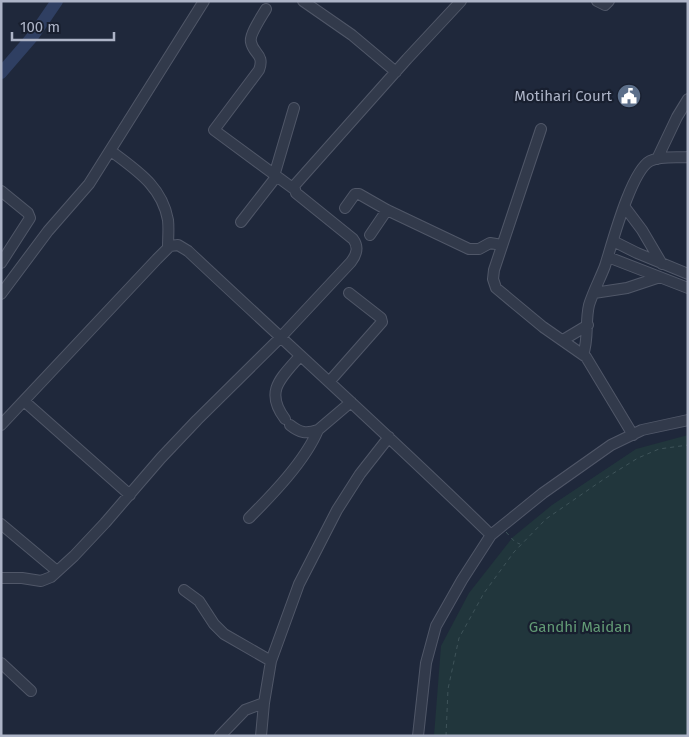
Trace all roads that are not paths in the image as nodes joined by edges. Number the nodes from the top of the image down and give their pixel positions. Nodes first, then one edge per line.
1 (204, 1) edge
2 (303, 1) edge
3 (462, 1) edge
4 (597, 1) edge
5 (608, 1) edge
6 (266, 9) dead end
7 (396, 72) junction
8 (688, 99) edge
9 (294, 108) dead end
10 (541, 129) dead end
11 (111, 151) junction
12 (688, 157) edge
13 (657, 159) junction
14 (275, 177) junction
15 (294, 189) junction
16 (1, 191) edge
17 (624, 206) junction
18 (345, 208) dead end
19 (387, 210) junction
20 (241, 222) dead end
21 (370, 235) dead end
22 (613, 241) junction
23 (502, 245) junction
24 (168, 247) junction
25 (608, 257) junction
26 (1, 263) edge
27 (662, 264) junction
28 (688, 274) edge
29 (660, 276) junction
30 (688, 288) edge
31 (349, 293) dead end
32 (594, 293) junction
33 (1, 294) edge
34 (588, 325) junction
35 (280, 338) junction
36 (563, 340) junction
37 (583, 355) junction
38 (300, 356) junction
39 (328, 382) junction
40 (24, 401) junction
41 (351, 402) junction
42 (688, 420) edge
43 (1, 425) edge
44 (318, 430) junction
45 (633, 435) junction
46 (389, 436) junction
47 (130, 494) junction
48 (249, 518) dead end
49 (1, 524) edge
50 (491, 535) junction
51 (57, 571) junction
52 (1, 578) edge
53 (184, 590) dead end
54 (271, 660) junction
55 (1, 663) edge
56 (31, 691) dead end
57 (264, 703) junction
58 (220, 736) edge
59 (261, 736) edge
60 (418, 736) edge

1 - 11 street
2 - 7 street
3 - 7 street
4 - 5 street
6 - 14 street
7 - 15 street
8 - 13 street
9 - 14 street
10 - 23 street
11 - 24 street
11 - 33 street
12 - 13 street
13 - 17 street
14 - 15 street
14 - 20 street
15 - 35 street
16 - 26 street
17 - 22 street
17 - 27 street
18 - 19 street
19 - 21 street
19 - 23 street
22 - 25 street
22 - 27 street
23 - 36 street
24 - 35 street
24 - 40 street
25 - 29 street
25 - 32 street
27 - 28 street
29 - 30 street
29 - 32 street
31 - 39 street
32 - 34 street
34 - 36 street
34 - 37 street
35 - 38 street
35 - 47 street
36 - 37 street
37 - 45 street
38 - 39 street
38 - 44 street
39 - 41 street
40 - 43 street
40 - 47 street
41 - 44 street
41 - 46 street
42 - 45 street
44 - 48 street
45 - 50 street
46 - 50 street
46 - 54 street
47 - 51 street
49 - 51 street
50 - 60 street
51 - 52 street
53 - 54 street
54 - 57 street
55 - 56 street
57 - 58 street
57 - 59 street

